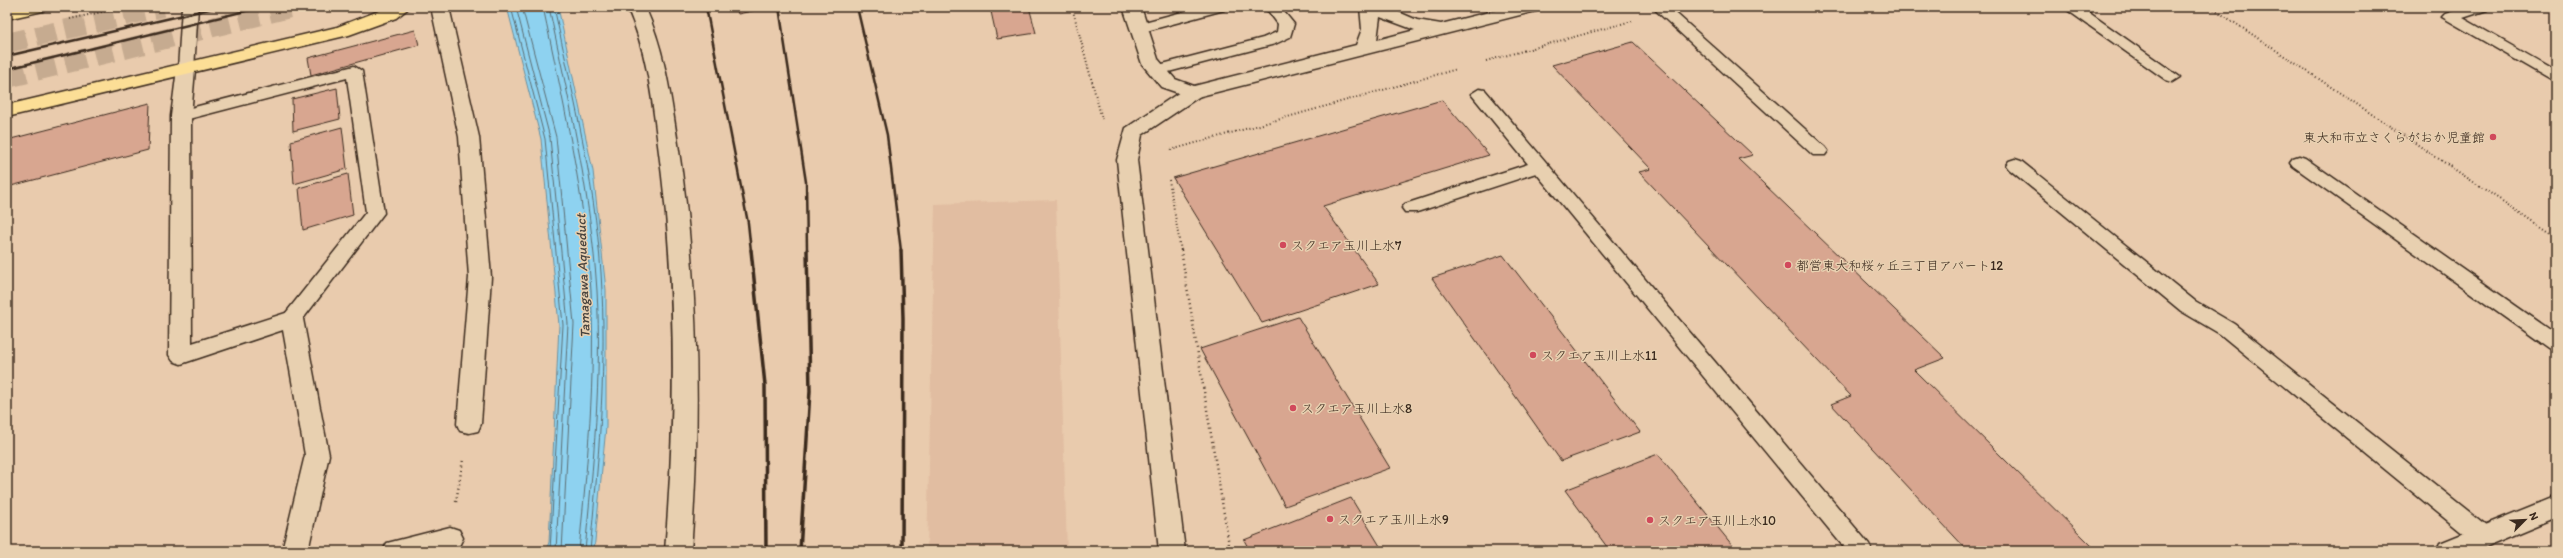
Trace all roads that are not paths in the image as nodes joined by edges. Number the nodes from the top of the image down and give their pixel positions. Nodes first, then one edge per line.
1 (37, 7) edge
2 (190, 7) edge
3 (401, 7) edge
4 (440, 7) edge
5 (636, 7) edge
6 (1132, 7) edge
7 (1219, 7) edge
8 (1268, 7) edge
9 (1369, 7) edge
10 (1374, 7) edge
11 (1530, 7) edge
12 (2071, 7) edge
13 (2482, 7) edge
14 (1663, 10) edge
15 (7, 14) edge
16 (1139, 28) junction
17 (1444, 28) junction
18 (1364, 49) junction
19 (186, 69) junction
20 (1157, 70) junction
21 (2172, 77) dead end
22 (2556, 78) edge
23 (1193, 92) junction
24 (1479, 94) dead end
25 (7, 111) edge
26 (181, 116) junction
27 (1819, 152) dead end
28 (2299, 162) dead end
29 (1539, 166) junction
30 (2015, 166) dead end
31 (1411, 208) dead end
32 (292, 319) junction
33 (2556, 344) edge
34 (469, 424) road end
35 (2556, 507) edge
36 (2484, 537) junction
37 (450, 538) road end
38 (295, 551) edge
39 (396, 551) edge
40 (678, 551) edge
41 (1172, 551) edge
42 (1861, 551) edge
43 (2449, 551) edge

1 - 15 main road
2 - 19 lane
3 - 19 main road
4 - 34 street
5 - 40 street
6 - 16 street
7 - 16 lane
8 - 20 lane
9 - 18 street
10 - 17 street
11 - 17 street
12 - 21 lane
13 - 22 lane
14 - 27 lane
16 - 20 street
17 - 18 street
18 - 23 street
19 - 25 main road
19 - 26 street
20 - 23 street
23 - 41 street
24 - 29 lane
26 - 32 street
26 - 32 lane
28 - 33 lane
29 - 31 lane
29 - 42 lane
30 - 36 lane
32 - 38 street
35 - 36 street
36 - 43 street
37 - 39 street

